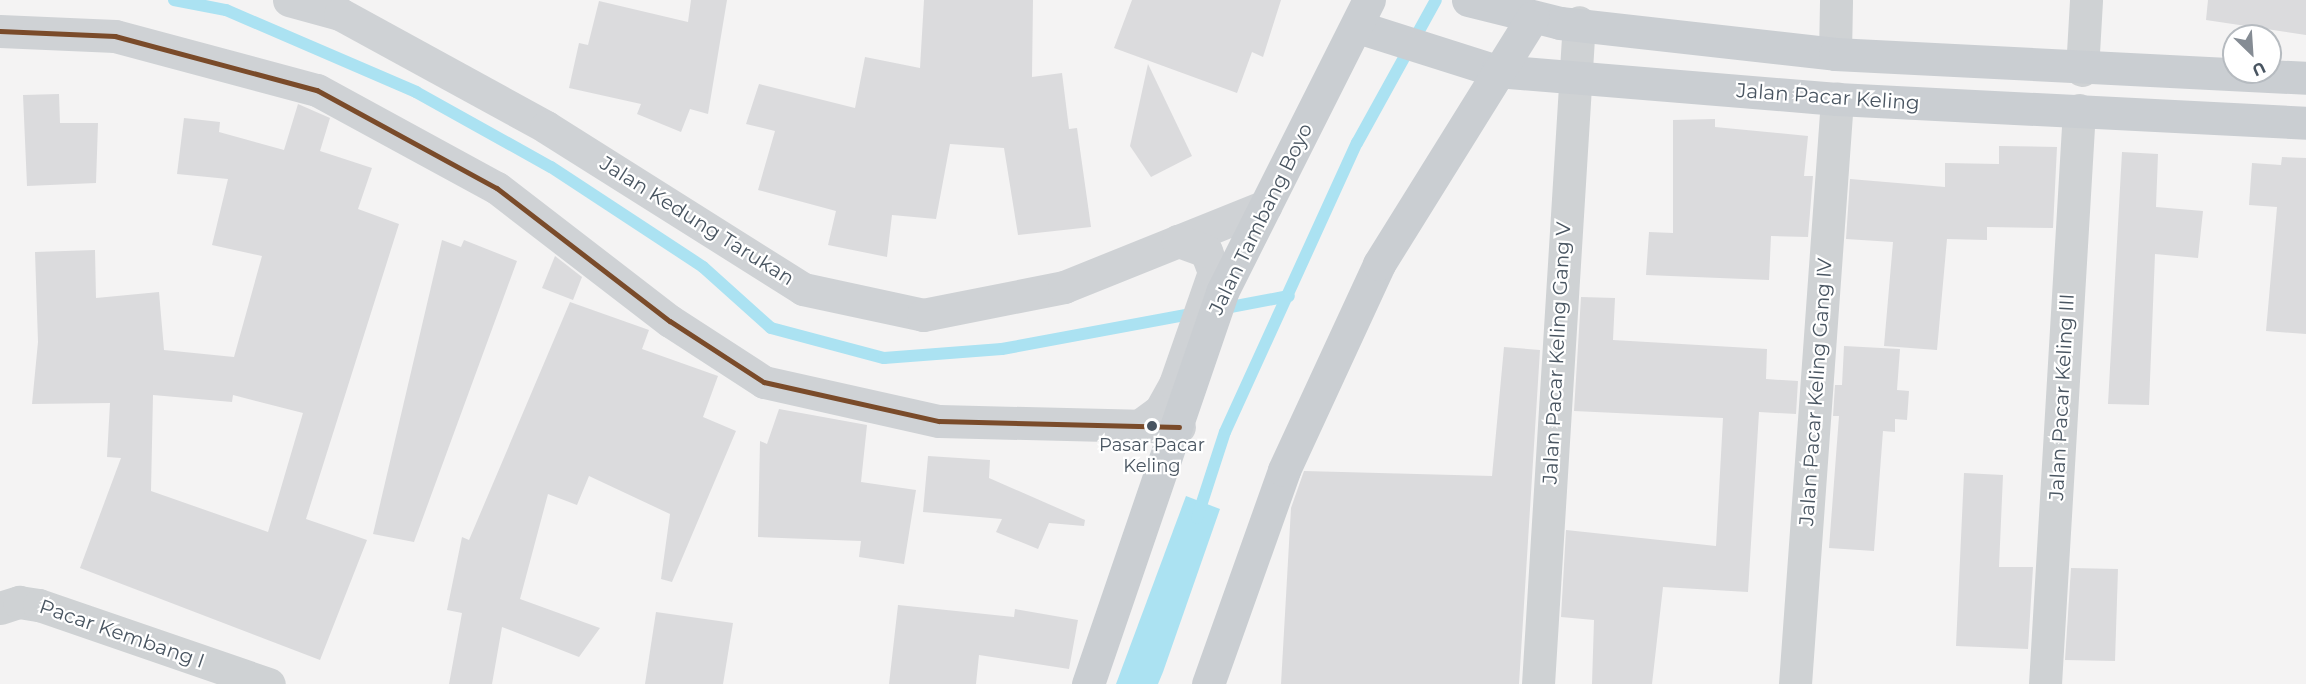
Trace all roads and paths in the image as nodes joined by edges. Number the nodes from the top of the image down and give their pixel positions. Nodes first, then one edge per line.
1 (290, 0) edge
2 (1836, 0) edge
3 (2086, 0) edge
4 (1473, 2) edge
5 (1536, 9) edge
6 (1368, 19) edge
7 (1579, 22) junction
8 (0, 31) edge
9 (1835, 54) junction
10 (1497, 70) junction
11 (2082, 70) junction
12 (1573, 78) junction
13 (2306, 78) edge
14 (1837, 99) junction
15 (2079, 110) junction
16 (2306, 123) edge
17 (1265, 206) junction
18 (1178, 241) junction
19 (1213, 292) junction
20 (1180, 389) junction
21 (1139, 426) junction
22 (1179, 427) junction
23 (4, 606) edge
24 (269, 684) edge
25 (1088, 684) edge
26 (1208, 684) edge
27 (1538, 684) edge
28 (1795, 684) edge
29 (2045, 684) edge

1 - 18 main road, Jalan Kedung Tarukan
2 - 9 street
3 - 11 street
4 - 5 main road
5 - 7 main road
5 - 10 main road
6 - 10 main road, Jalan Pacar Keling
6 - 17 main road, Jalan Tambang Boyo
7 - 9 main road
7 - 12 street, Jalan Pacar Keling Gang V
8 - 21 main road
9 - 11 main road
10 - 12 main road, Jalan Pacar Keling
10 - 26 main road
11 - 13 main road
12 - 14 main road, Jalan Pacar Keling
12 - 27 street, Jalan Pacar Keling Gang V
14 - 15 main road, Jalan Pacar Keling
14 - 28 street, Jalan Pacar Keling Gang IV
15 - 16 main road, Jalan Pacar Keling
15 - 29 street, Jalan Pacar Keling III
17 - 18 main road, Jalan Kedung Tarukan
17 - 19 main road, Jalan Tambang Boyo
18 - 19 main road
19 - 20 main road, Jalan Tambang Boyo
20 - 21 main road
20 - 22 main road, Jalan Tambang Boyo
21 - 22 main road
22 - 25 main road, Jalan Tambang Boyo
23 - 24 street, Pacar Kembang I

